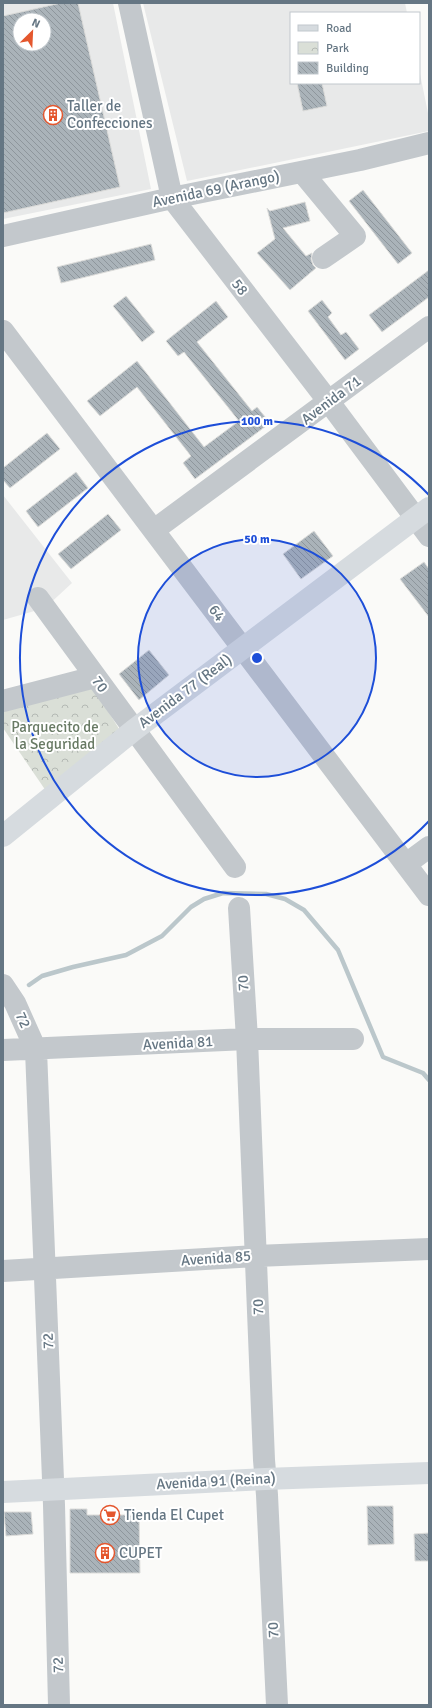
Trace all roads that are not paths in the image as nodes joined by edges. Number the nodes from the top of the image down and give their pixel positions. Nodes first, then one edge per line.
1 (129, 3) edge
2 (425, 150) edge
3 (302, 172) junction
4 (172, 198) junction
5 (3, 236) edge
6 (323, 258) dead end
7 (429, 327) edge
8 (3, 331) edge
9 (329, 402) junction
10 (422, 512) edge
11 (154, 530) junction
12 (429, 536) edge
13 (38, 598) dead end
14 (243, 648) junction
15 (95, 677) junction
16 (3, 701) edge
17 (134, 730) junction
18 (3, 836) edge
19 (429, 847) edge
20 (406, 864) junction
21 (235, 867) dead end
22 (429, 895) edge
23 (239, 908) dead end
24 (3, 985) edge
25 (247, 1039) junction
26 (353, 1039) dead end
27 (3, 1050) edge
28 (36, 1050) junction
29 (429, 1249) edge
30 (256, 1256) junction
31 (45, 1270) junction
32 (3, 1271) edge
33 (429, 1473) edge
34 (265, 1479) junction
35 (53, 1490) junction
36 (3, 1492) edge
37 (59, 1705) edge
38 (277, 1705) edge

1 - 4 street, 58
2 - 3 street, Avenida 69 (Arango)
3 - 4 street, Avenida 69 (Arango)
3 - 6 street
4 - 5 street, Avenida 69 (Arango)
4 - 9 street, 58
7 - 9 street, Avenida 71
8 - 11 street, 64
9 - 10 street, 58
9 - 11 street, Avenida 71
10 - 12 street, 58
10 - 14 main road, Avenida 77 (Real)
11 - 14 street, 64
13 - 15 street, 70
14 - 17 main road, Avenida 77 (Real)
14 - 20 street, 64
15 - 16 street
15 - 17 street, 70
17 - 18 main road, Avenida 77 (Real)
17 - 21 street, 70
19 - 20 street
20 - 22 street, 64
23 - 25 street, 70
24 - 28 street, 72
25 - 26 street, Avenida 81
25 - 28 street, Avenida 81
25 - 30 street, 70
27 - 28 street, Avenida 81
28 - 31 street, 72
29 - 30 street, Avenida 85
30 - 31 street, Avenida 85
30 - 34 street, 70
31 - 32 street, Avenida 85
31 - 35 street, 72
33 - 34 main road, Avenida 91 (Reina)
34 - 35 main road, Avenida 91 (Reina)
34 - 38 street, 70
35 - 36 main road, Avenida 91 (Reina)
35 - 37 street, 72

